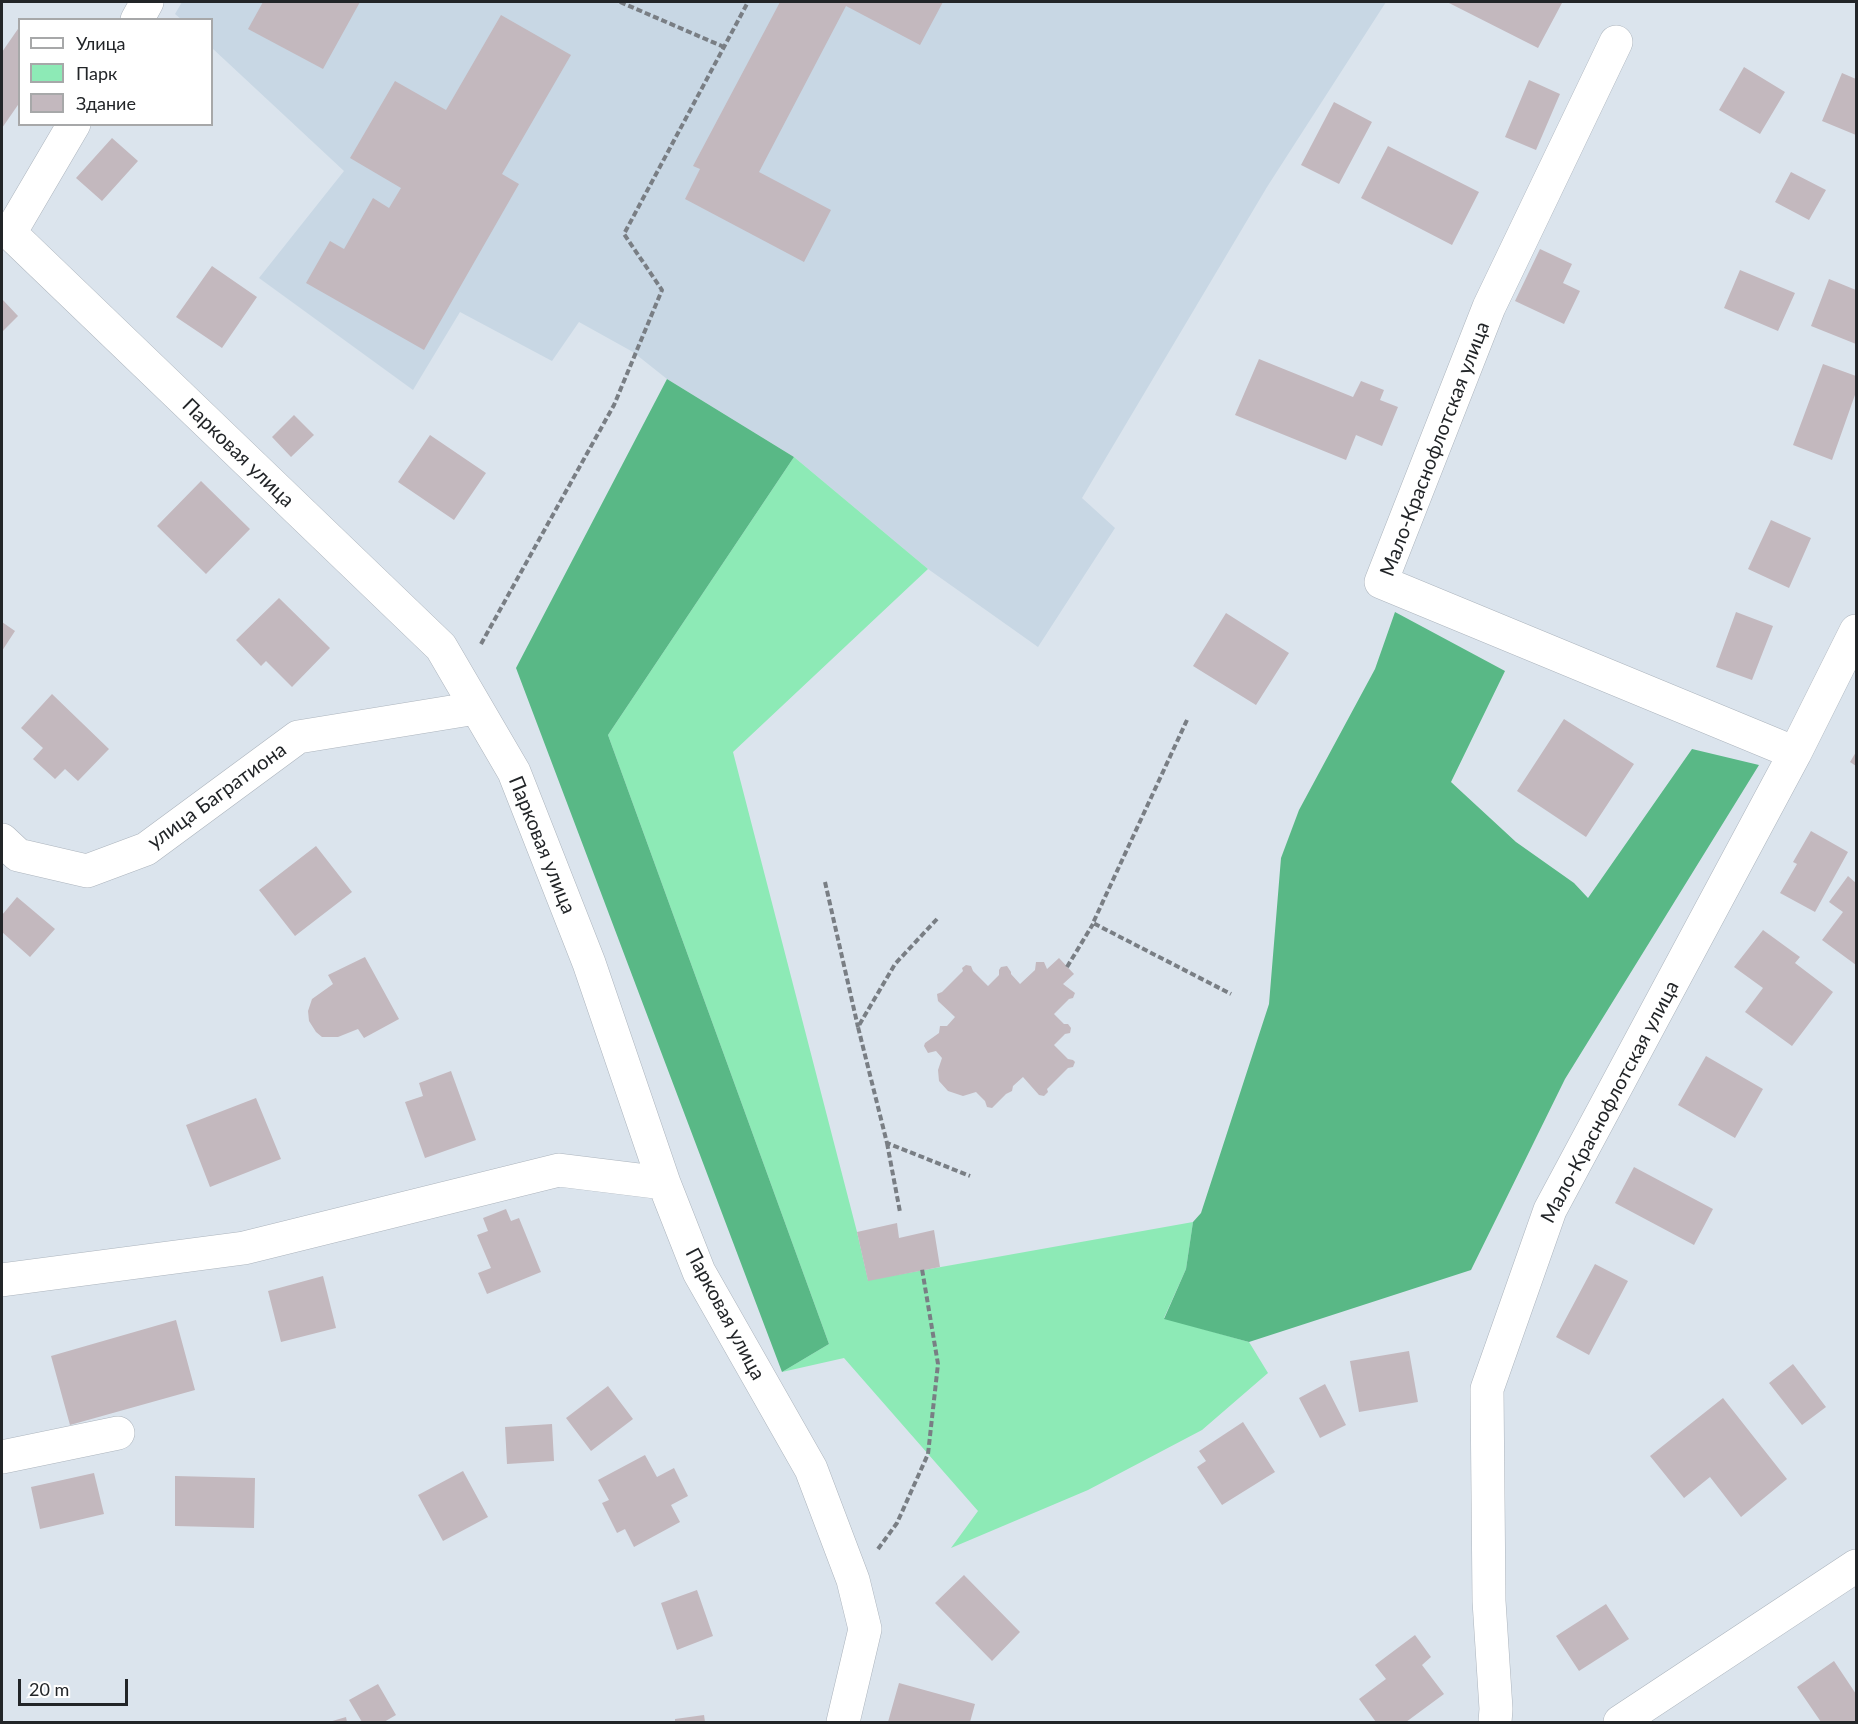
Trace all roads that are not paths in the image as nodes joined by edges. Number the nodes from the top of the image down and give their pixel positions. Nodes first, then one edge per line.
1 (147, 2) edge
2 (138, 18) edge
3 (1616, 42) dead end
4 (73, 126) edge
5 (6, 236) edge
6 (1857, 631) edge
7 (469, 695) junction
8 (1795, 753) junction
9 (2, 840) edge
10 (664, 1183) junction
11 (2, 1280) edge
12 (118, 1433) dead end
13 (2, 1457) edge
14 (1857, 1566) edge
15 (843, 1722) edge
16 (1495, 1722) edge
17 (1620, 1722) edge

1 - 2 street
3 - 8 street, Мало-Краснофлотская улица
4 - 5 street, Парковая улица
5 - 7 street, Парковая улица
6 - 8 street, Мало-Краснофлотская улица
7 - 9 street, улица Багратиона
7 - 10 street, Парковая улица
8 - 16 street, Мало-Краснофлотская улица
10 - 11 street
10 - 15 street, Парковая улица
12 - 13 street
14 - 17 street

